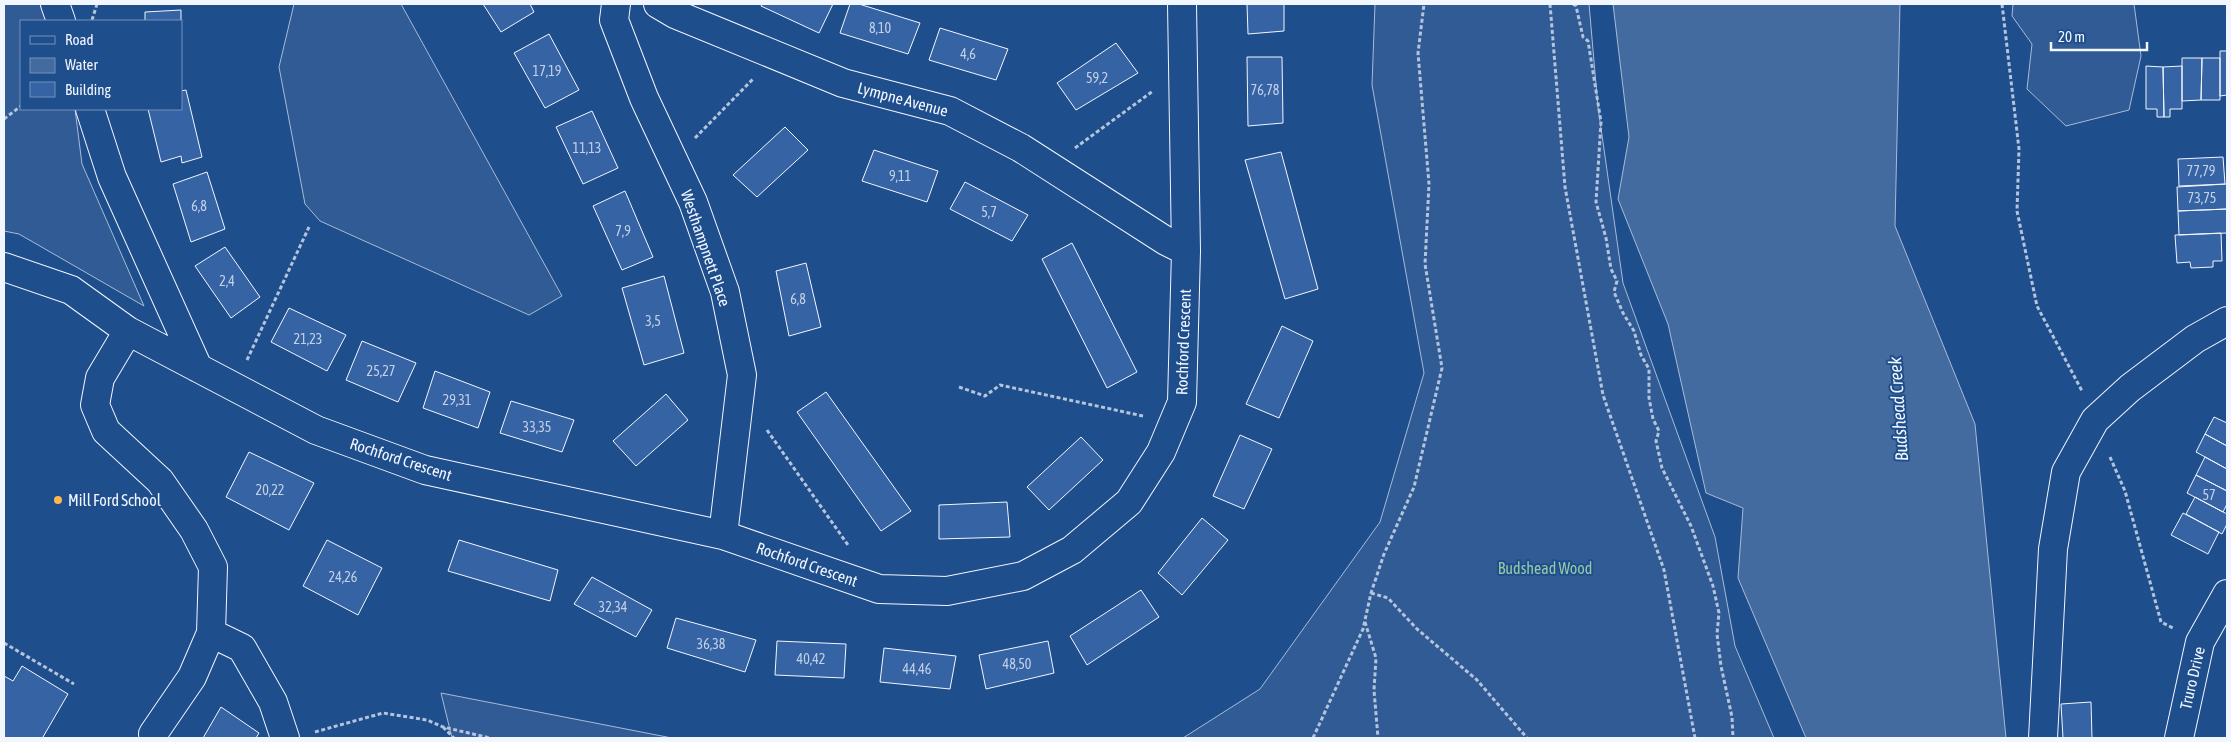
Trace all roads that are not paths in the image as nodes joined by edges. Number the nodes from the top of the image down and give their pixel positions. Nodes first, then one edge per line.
1 (55, 4) edge
2 (616, 4) edge
3 (658, 4) edge
4 (1182, 4) edge
5 (61, 20) edge
6 (90, 110) edge
7 (1186, 251) junction
8 (4, 267) edge
9 (2227, 321) edge
10 (128, 331) junction
11 (198, 368) junction
12 (722, 534) junction
13 (2227, 594) edge
14 (211, 633) junction
15 (153, 734) dead end
16 (285, 738) edge
17 (2043, 738) edge
18 (2178, 738) edge

1 - 5 street
2 - 12 street, Westhampnett Place
3 - 7 street, Lympne Avenue
4 - 7 street, Rochford Crescent
6 - 11 street
7 - 12 street, Rochford Crescent
8 - 10 street, Rochford Crescent
9 - 17 street
10 - 11 street, Rochford Crescent
10 - 14 street
11 - 12 street, Rochford Crescent
13 - 18 street, Truro Drive
14 - 15 street
14 - 16 street

